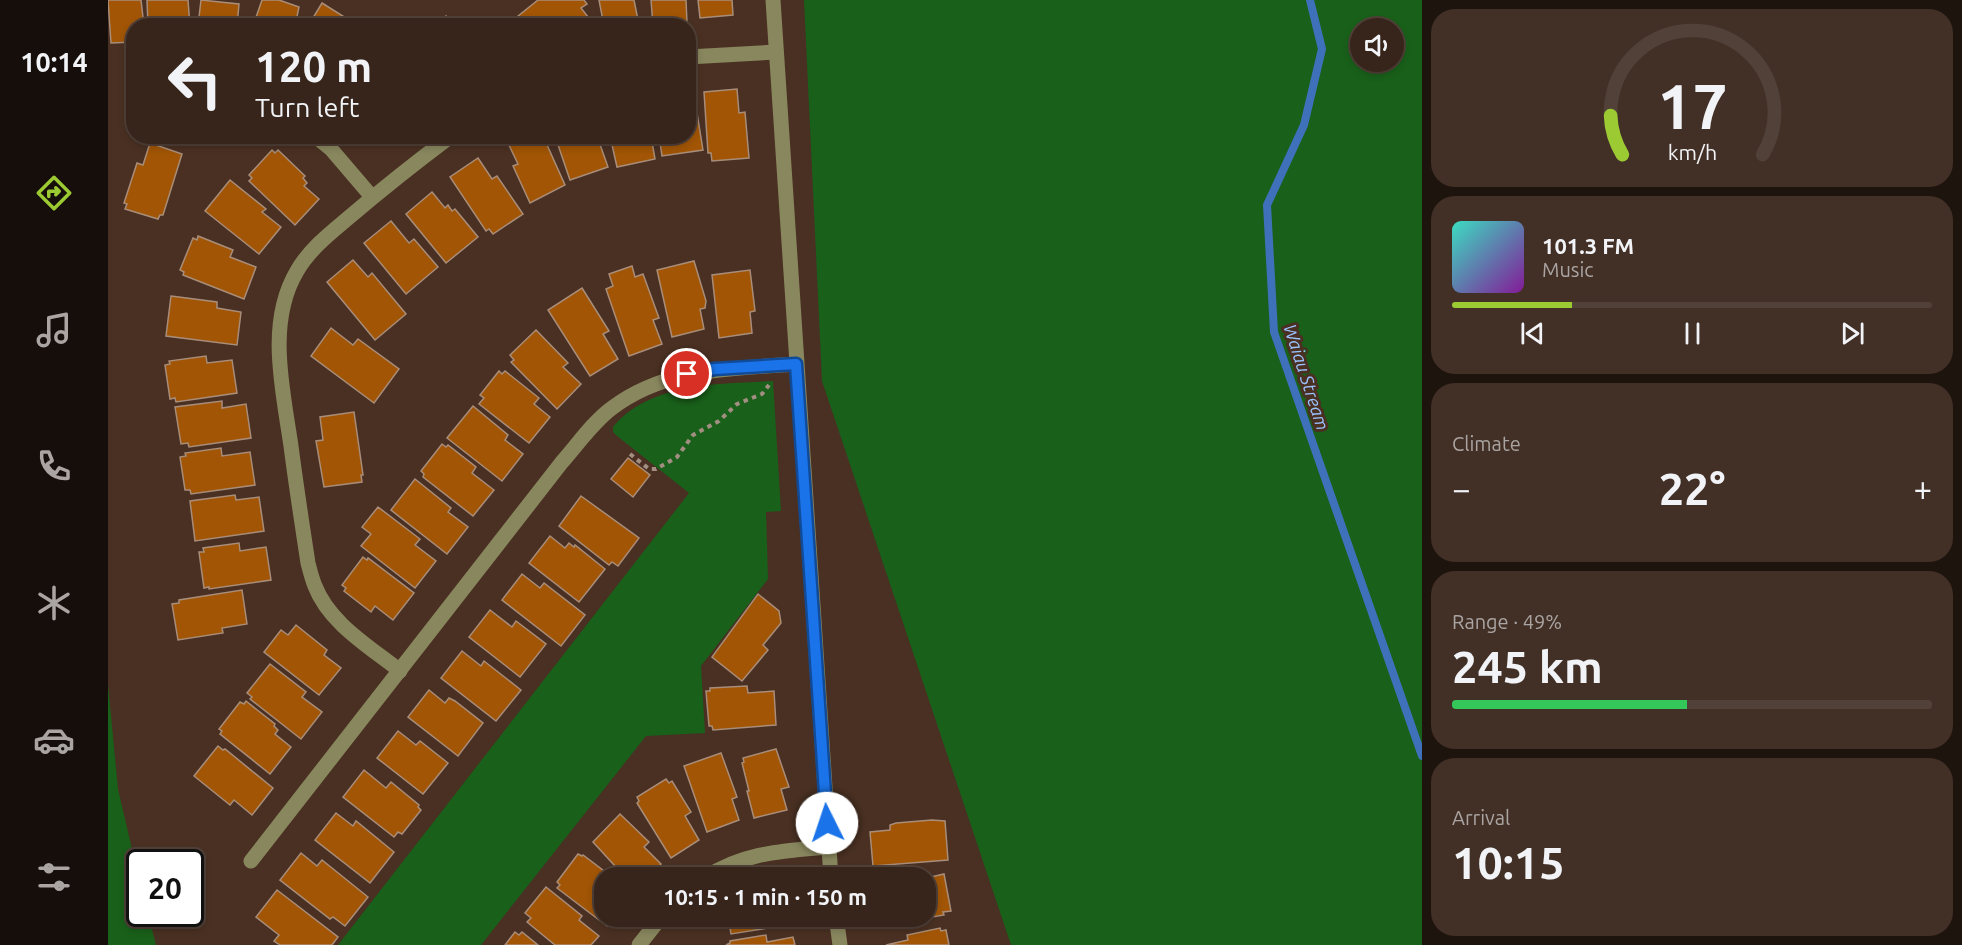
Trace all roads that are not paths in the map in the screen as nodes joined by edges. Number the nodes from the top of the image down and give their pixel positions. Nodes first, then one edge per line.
1 (772, 0) edge
2 (776, 52) junction
3 (696, 57) edge
4 (325, 144) edge
5 (441, 144) edge
6 (372, 197) junction
7 (796, 364) junction
8 (399, 671) junction
9 (829, 847) junction
10 (251, 861) dead end
11 (723, 867) edge
12 (830, 867) edge
13 (653, 927) edge
14 (838, 927) edge
15 (639, 945) edge
16 (840, 945) edge

1 - 2 lane
2 - 3 lane
2 - 7 lane
4 - 6 lane
5 - 6 lane
6 - 8 lane
7 - 8 lane
7 - 9 lane
8 - 10 lane
9 - 11 lane
9 - 12 lane
13 - 15 lane
14 - 16 lane

